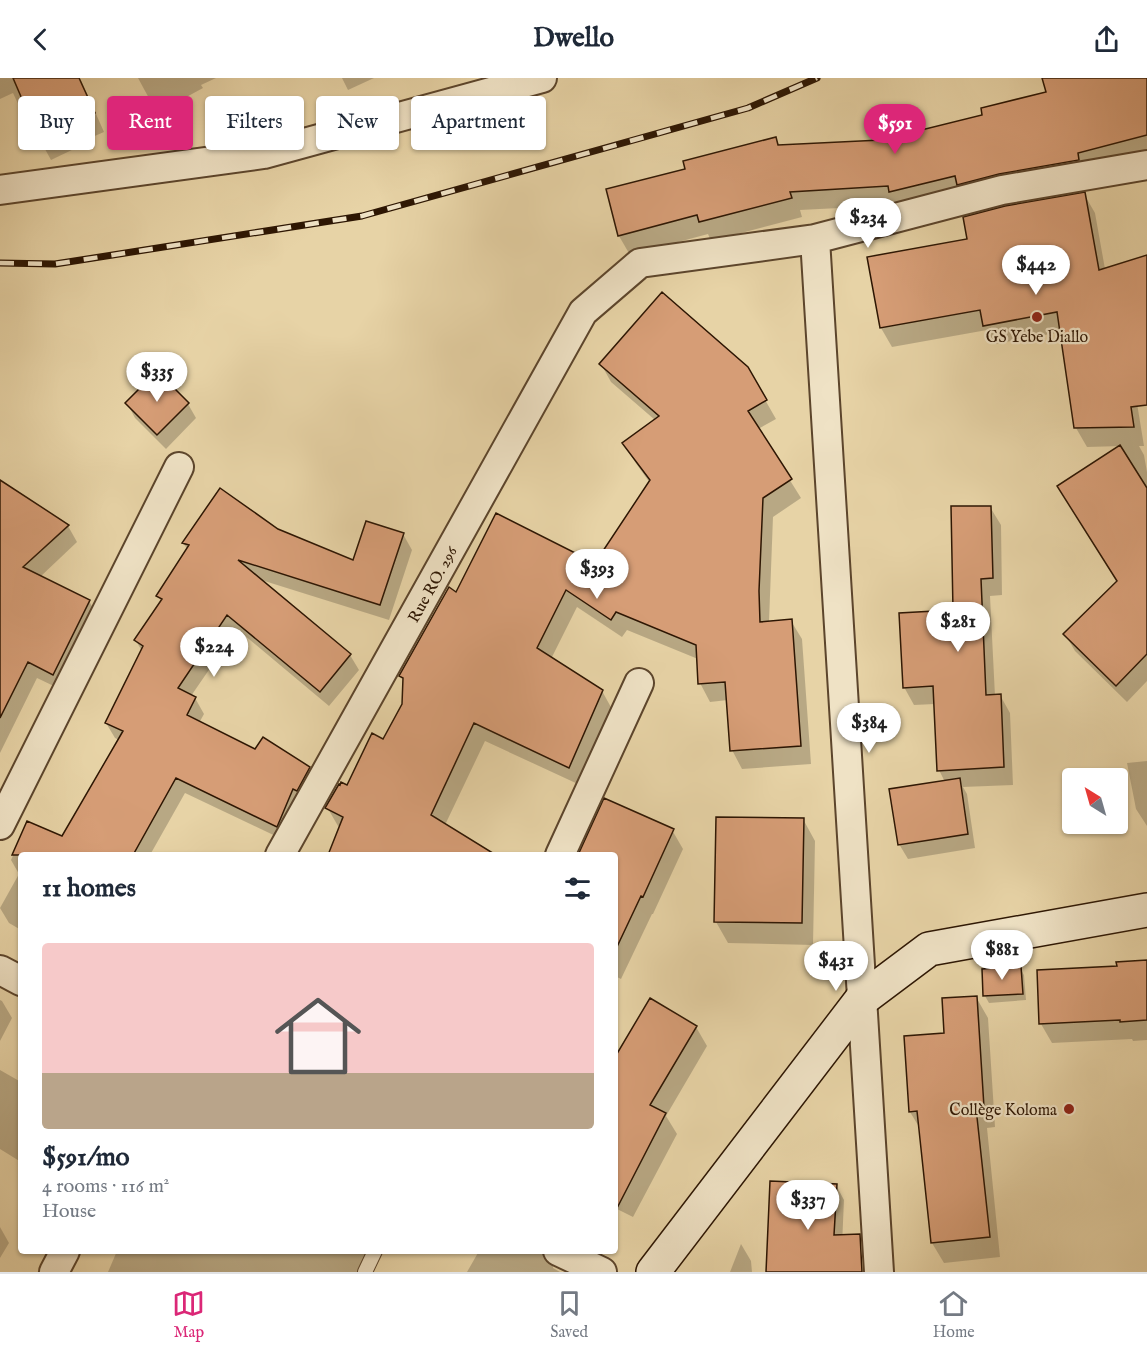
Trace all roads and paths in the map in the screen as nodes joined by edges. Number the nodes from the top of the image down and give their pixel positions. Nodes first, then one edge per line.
1 (542, 78) edge
2 (1147, 165) edge
3 (0, 190) edge
4 (815, 239) junction
5 (179, 467) dead end
6 (639, 683) dead end
7 (0, 825) edge
8 (282, 852) edge
9 (561, 852) edge
10 (1147, 910) edge
11 (0, 970) edge
12 (18, 979) edge
13 (861, 1000) junction
14 (63, 1254) edge
15 (374, 1254) edge
16 (564, 1254) edge
17 (54, 1272) edge
18 (365, 1272) edge
19 (602, 1272) edge
20 (653, 1272) edge
21 (879, 1272) edge

1 - 3 street
2 - 4 street
4 - 8 street, Rue RO. 296
4 - 13 street
5 - 7 street
6 - 9 street
10 - 13 street
11 - 12 street
13 - 20 street
13 - 21 street
14 - 17 street
15 - 18 lane
16 - 19 street

